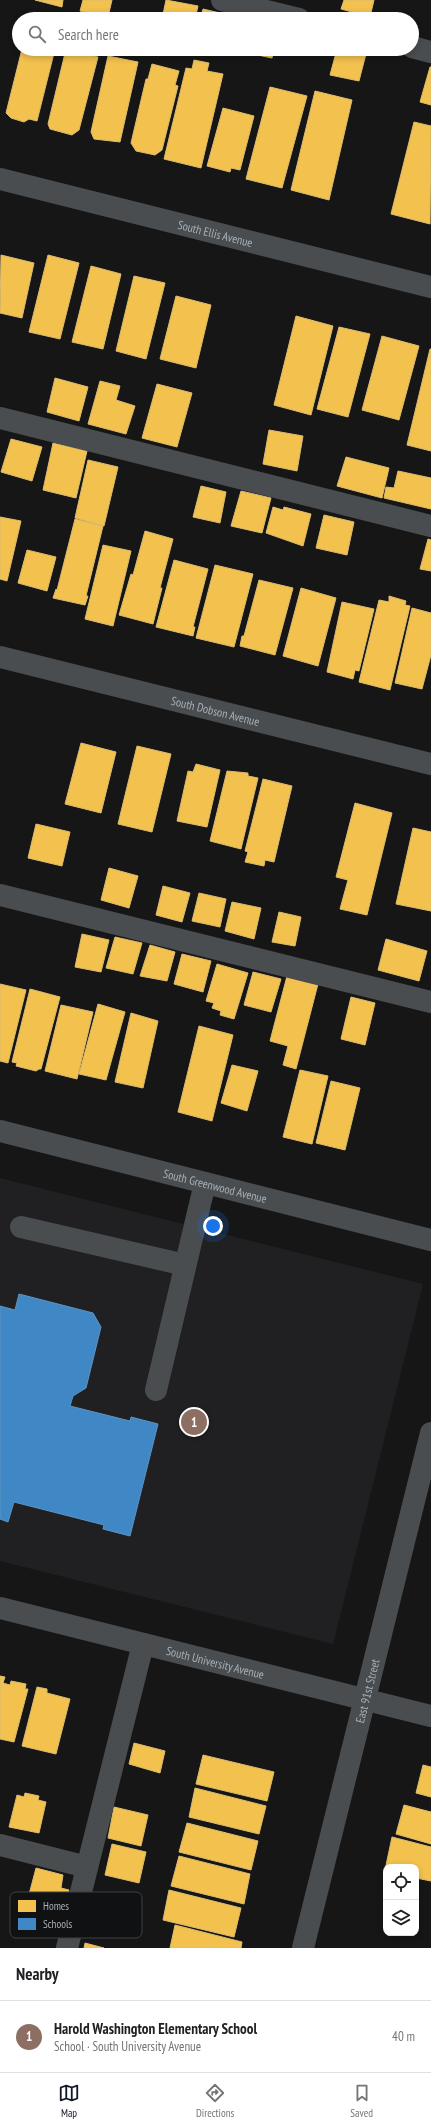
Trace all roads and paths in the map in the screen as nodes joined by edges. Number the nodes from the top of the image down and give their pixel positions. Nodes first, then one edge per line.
1 (222, 0) edge
2 (271, 12) edge
3 (419, 49) edge
4 (431, 52) edge
5 (0, 179) edge
6 (431, 287) edge
7 (0, 418) edge
8 (431, 526) edge
9 (0, 657) edge
10 (431, 764) edge
11 (0, 895) edge
12 (431, 1002) edge
13 (0, 1131) edge
14 (205, 1183) junction
15 (21, 1227) dead end
16 (431, 1240) edge
17 (185, 1265) junction
18 (156, 1390) dead end
19 (431, 1434) edge
20 (0, 1608) edge
21 (143, 1644) junction
22 (364, 1700) junction
23 (431, 1716) edge
24 (0, 1845) edge
25 (87, 1867) junction
26 (81, 1892) edge
27 (69, 1938) edge
28 (67, 1948) edge
29 (303, 1948) edge

1 - 2 street
3 - 4 street
5 - 6 street, South Ellis Avenue
7 - 8 street
9 - 10 street, South Dobson Avenue
11 - 12 street
13 - 14 street, South Greenwood Avenue
14 - 16 street, South Greenwood Avenue
14 - 17 street
15 - 17 street
17 - 18 street
19 - 22 street, East 91st Street
20 - 21 street, South University Avenue
21 - 22 street, South University Avenue
21 - 25 street
22 - 23 street, South University Avenue
22 - 29 street, East 91st Street
24 - 25 street
25 - 26 street
27 - 28 street

